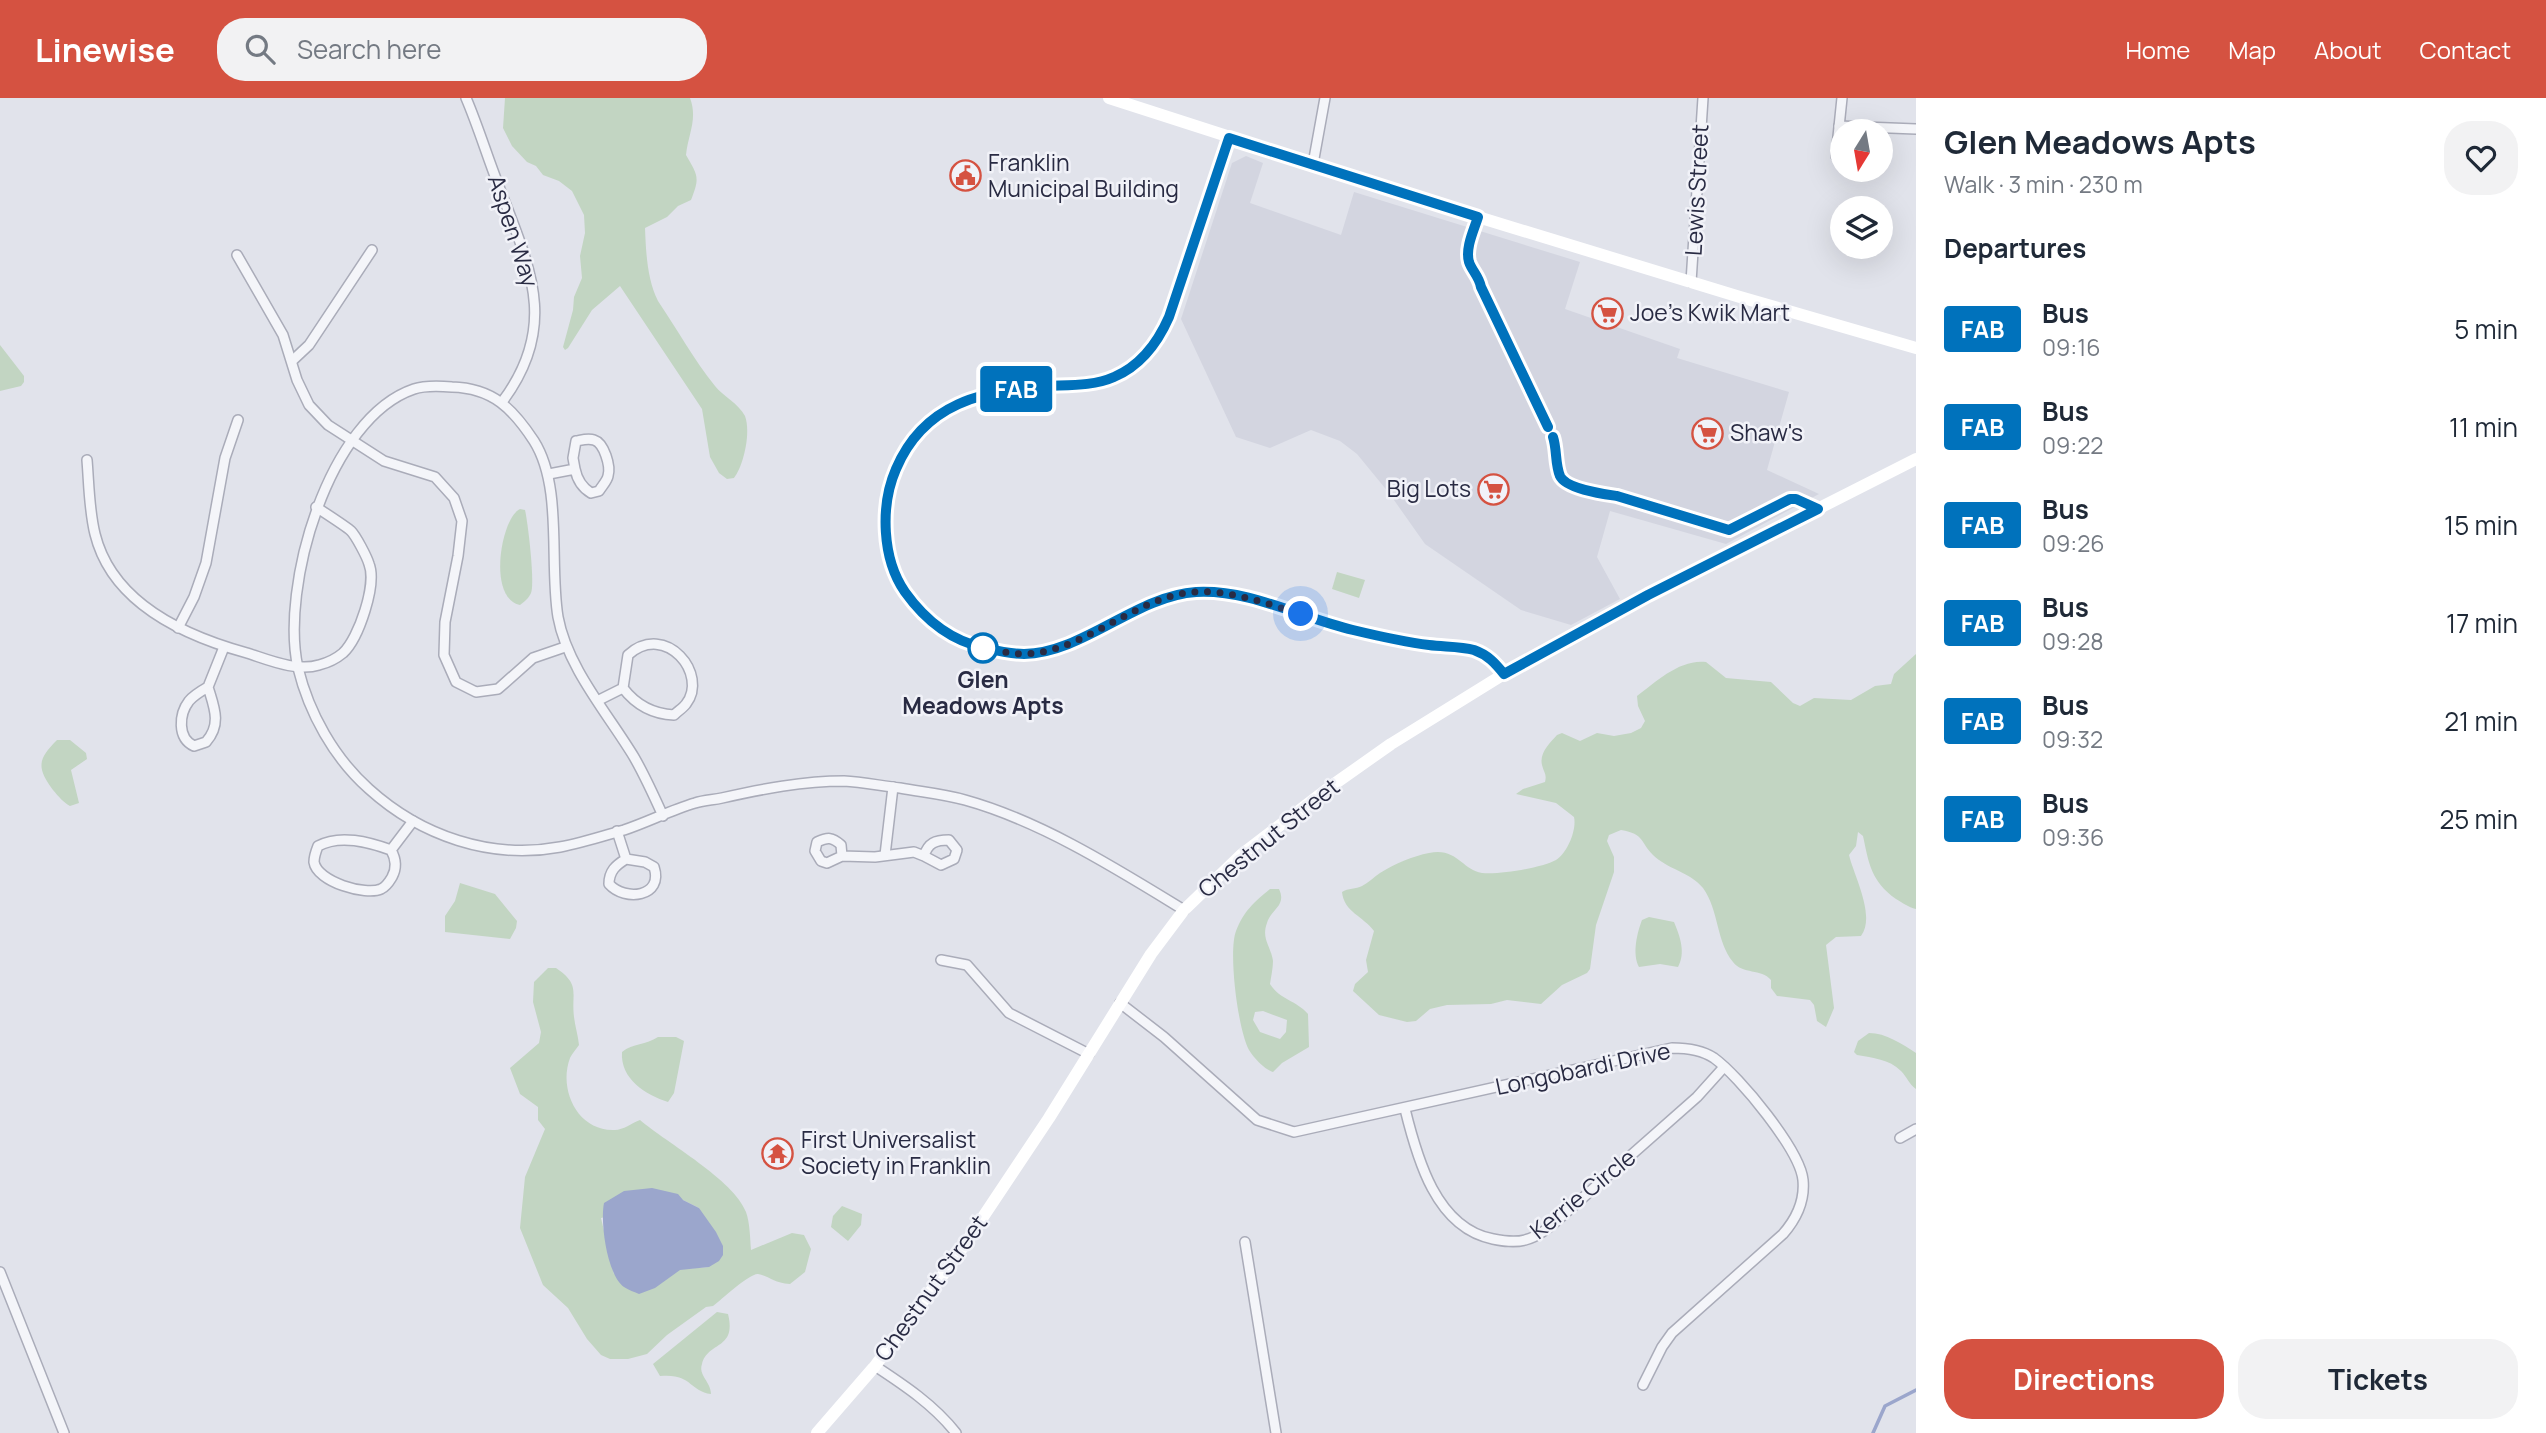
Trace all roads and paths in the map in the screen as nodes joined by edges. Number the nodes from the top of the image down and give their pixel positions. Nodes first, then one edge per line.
1 (466, 98) edge
2 (1109, 98) edge
3 (1325, 98) edge
4 (1703, 98) edge
5 (1842, 98) edge
6 (1840, 119) edge
7 (1894, 128) edge
8 (1916, 129) edge
9 (1229, 138) junction
10 (1313, 164) junction
11 (372, 250) dead end
12 (237, 255) dead end
13 (1691, 282) junction
14 (1916, 348) edge
15 (293, 360) junction
16 (502, 402) junction
17 (238, 420) dead end
18 (354, 440) junction
19 (1916, 459) edge
20 (87, 460) dead end
21 (575, 469) junction
22 (549, 474) junction
23 (316, 508) junction
24 (178, 628) junction
25 (224, 647) junction
26 (565, 647) junction
27 (298, 666) junction
28 (1504, 674) junction
29 (208, 687) junction
30 (623, 688) junction
31 (599, 700) junction
32 (893, 787) junction
33 (663, 816) junction
34 (413, 821) junction
35 (617, 831) junction
36 (391, 850) junction
37 (885, 855) junction
38 (842, 856) dead end
39 (923, 856) dead end
40 (626, 859) junction
41 (1184, 910) junction
42 (941, 960) dead end
43 (1120, 1003) junction
44 (1088, 1054) junction
45 (1724, 1067) junction
46 (1405, 1109) junction
47 (1916, 1129) edge
48 (1900, 1138) dead end
49 (1245, 1242) dead end
50 (0, 1272) edge
51 (875, 1366) junction
52 (1643, 1385) dead end
53 (64, 1433) edge
54 (817, 1433) edge
55 (956, 1433) edge
56 (1276, 1433) edge

1 - 16 street, Aspen Way
2 - 9 main road
3 - 10 street
4 - 13 street, Lewis Street
5 - 6 street
7 - 8 street
9 - 10 main road
9 - 28 street
10 - 13 main road
11 - 15 street
12 - 15 street
13 - 14 main road
15 - 18 street
16 - 18 street
16 - 22 street
17 - 24 street
18 - 23 street
18 - 26 street
19 - 28 main road, Chestnut Street
20 - 24 street
21 - 21 street
21 - 22 street
22 - 26 street
23 - 27 street
23 - 27 street
24 - 25 street
25 - 27 street
25 - 29 street
26 - 31 street
27 - 34 street
28 - 41 main road, Chestnut Street
29 - 29 street
30 - 30 street
30 - 31 street
31 - 33 street
32 - 33 street
32 - 37 street
32 - 41 street
33 - 35 street
34 - 35 street
34 - 36 street
35 - 40 street
36 - 36 street
37 - 38 street
37 - 39 street
40 - 40 street
41 - 43 main road, Chestnut Street
42 - 44 street
43 - 44 main road, Chestnut Street
43 - 46 street, Longobardi Drive
44 - 51 main road, Chestnut Street
45 - 46 street, Longobardi Drive
45 - 46 street, Kerrie Circle
45 - 52 street, Longobardi Drive
47 - 48 street
49 - 56 street
50 - 53 street
51 - 54 main road, Chestnut Street
51 - 55 street

